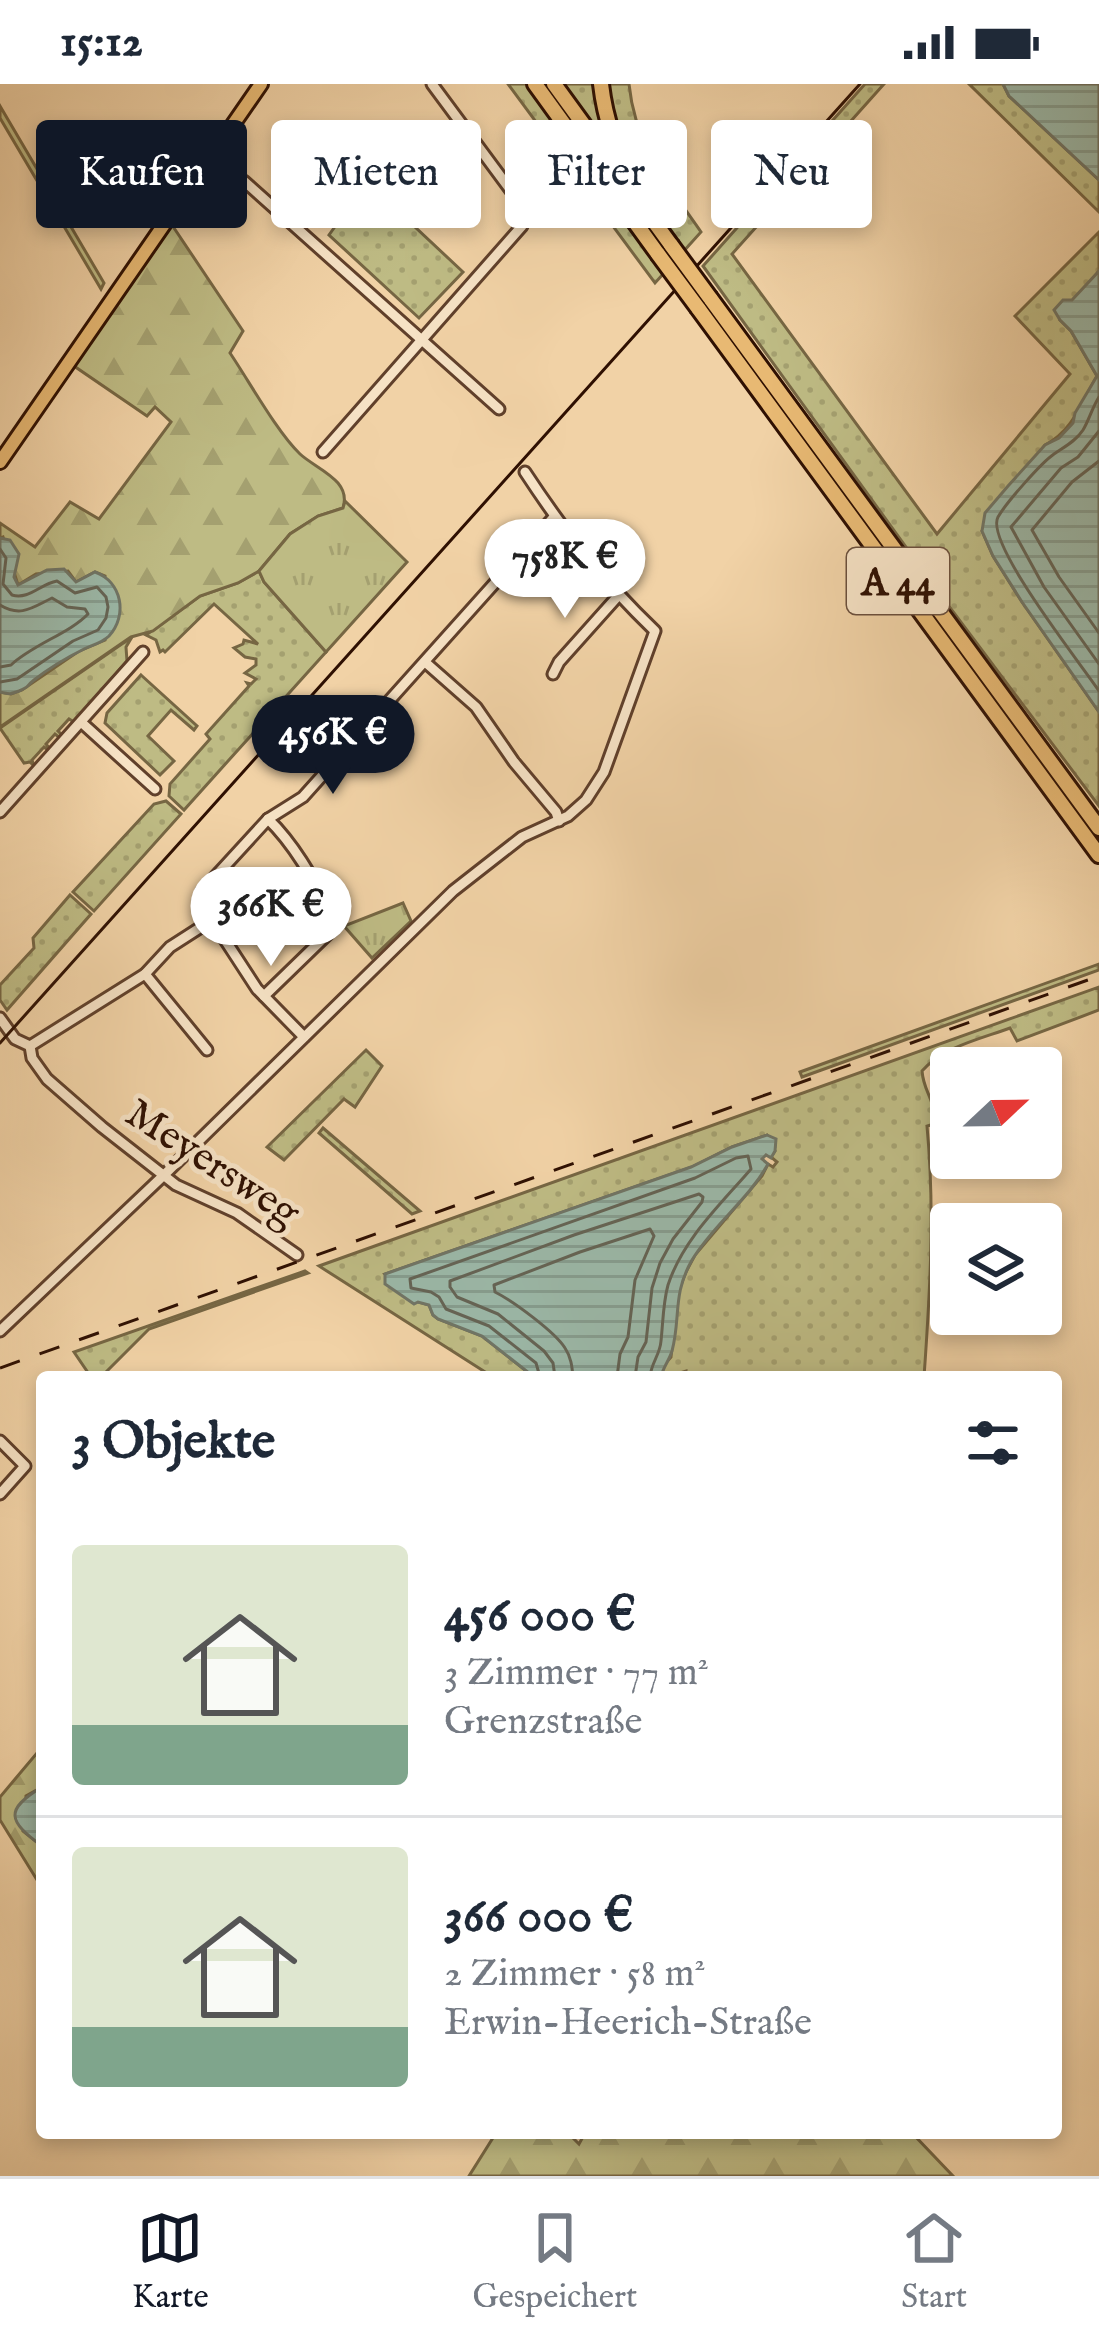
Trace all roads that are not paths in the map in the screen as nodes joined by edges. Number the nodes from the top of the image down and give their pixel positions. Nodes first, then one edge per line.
1 (260, 84) edge
2 (432, 84) edge
3 (535, 84) edge
4 (554, 84) edge
5 (601, 84) edge
6 (247, 184) edge
7 (665, 245) junction
8 (704, 303) junction
9 (423, 341) junction
10 (499, 409) dead end
11 (322, 452) dead end
12 (0, 462) edge
13 (525, 472) dead end
14 (554, 517) junction
15 (619, 596) junction
16 (143, 652) dead end
17 (425, 662) junction
18 (553, 674) dead end
19 (81, 722) junction
20 (155, 789) dead end
21 (0, 812) edge
22 (268, 819) junction
23 (559, 820) junction
24 (1099, 828) edge
25 (1099, 855) edge
26 (212, 920) junction
27 (145, 974) junction
28 (264, 996) junction
29 (0, 1018) edge
30 (304, 1037) junction
31 (30, 1046) junction
32 (207, 1049) dead end
33 (164, 1175) junction
34 (297, 1256) dead end
35 (0, 1331) edge
36 (0, 1441) edge
37 (0, 1494) edge

1 - 12 main road
2 - 9 street
3 - 7 highway, A 44
4 - 7 highway, A 44
5 - 7 highway
6 - 9 street
7 - 8 highway, A 44, bridge
8 - 24 highway, A 44
8 - 25 highway, A 44
9 - 10 street
9 - 11 street
13 - 14 street
14 - 15 street
14 - 17 street
15 - 18 street
15 - 23 street
16 - 19 street
17 - 22 street
17 - 23 street
19 - 20 street
19 - 21 street
22 - 26 street
22 - 28 street
23 - 30 street
26 - 27 street
26 - 28 street
27 - 31 street
27 - 32 street
28 - 30 street
29 - 31 street, Meyersweg
30 - 33 street
31 - 33 street, Meyersweg
33 - 34 street, Meyersweg
33 - 35 street
36 - 37 street

